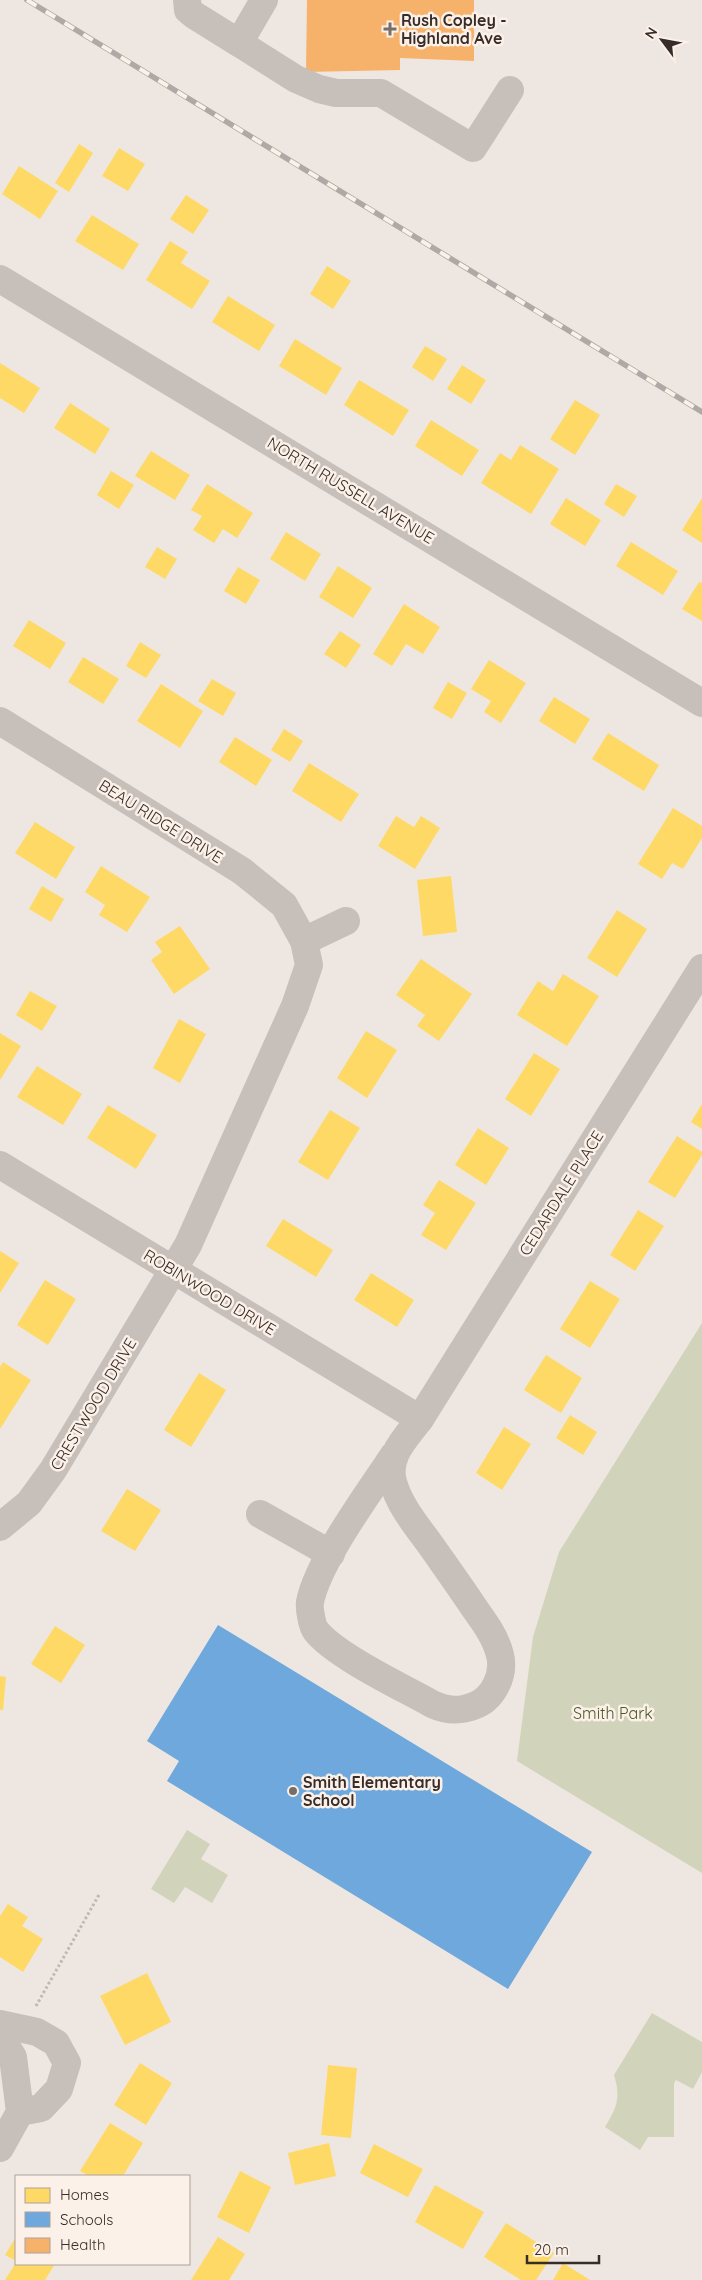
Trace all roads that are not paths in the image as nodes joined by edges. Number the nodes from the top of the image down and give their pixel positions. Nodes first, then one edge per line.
1 (187, 0) edge
2 (264, 0) edge
3 (239, 43) junction
4 (510, 90) dead end
5 (0, 279) edge
6 (702, 703) edge
7 (0, 721) edge
8 (346, 922) dead end
9 (304, 940) junction
10 (702, 968) edge
11 (0, 1165) edge
12 (172, 1269) junction
13 (420, 1419) junction
14 (393, 1456) junction
15 (260, 1514) dead end
16 (0, 1527) edge
17 (331, 1554) junction
18 (7, 2029) edge
19 (20, 2112) junction
20 (0, 2148) edge

1 - 3 street
2 - 3 street
3 - 4 street
5 - 6 street, NORTH RUSSELL AVENUE
7 - 9 street, BEAU RIDGE DRIVE
8 - 9 street
9 - 12 street, BEAU RIDGE DRIVE
10 - 13 street, CEDARDALE PLACE
11 - 12 street, ROBINWOOD DRIVE
12 - 13 street, ROBINWOOD DRIVE
12 - 16 street, CRESTWOOD DRIVE
13 - 14 street, CEDARDALE PLACE
14 - 17 street, CEDARDALE PLACE
14 - 17 street, CEDARDALE PLACE
15 - 17 street
18 - 19 street
18 - 19 street
19 - 20 street

